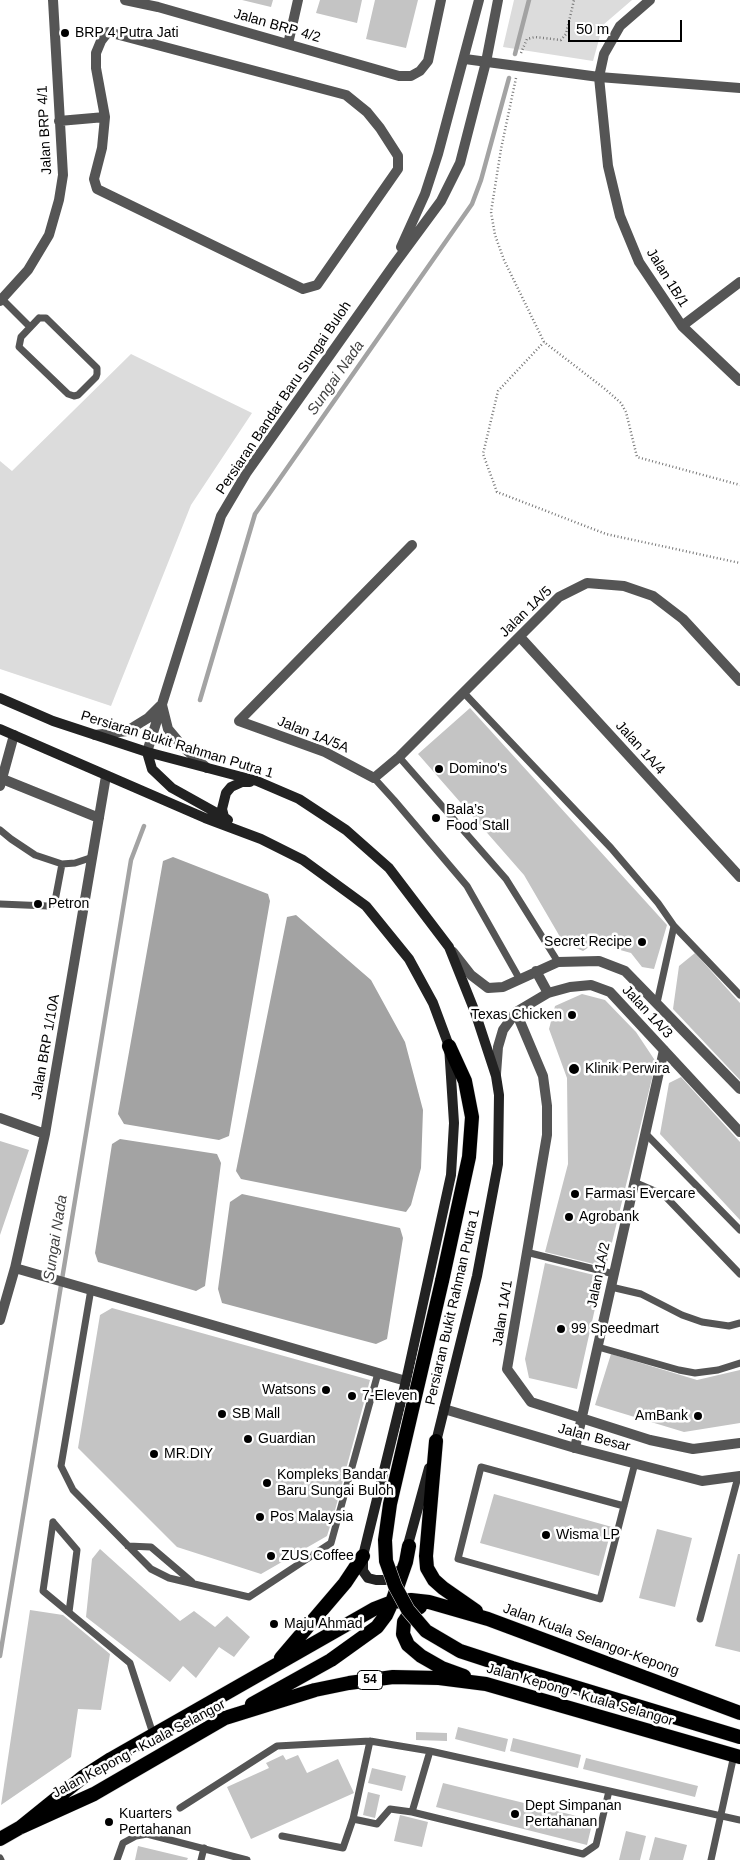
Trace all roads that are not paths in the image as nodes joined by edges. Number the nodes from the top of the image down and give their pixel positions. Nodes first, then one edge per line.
1 (53, 0) edge
2 (125, 0) edge
3 (298, 0) edge
4 (442, 0) edge
5 (479, 0) edge
6 (498, 0) edge
7 (650, 0) edge
8 (159, 3) edge
9 (288, 44) junction
10 (465, 59) junction
11 (486, 62) junction
12 (599, 77) junction
13 (740, 88) edge
14 (105, 117) junction
15 (59, 121) junction
16 (393, 266) junction
17 (740, 282) edge
18 (1, 300) edge
19 (682, 326) junction
20 (30, 327) junction
21 (740, 382) edge
22 (412, 545) dead end
23 (520, 637) junction
24 (740, 681) edge
25 (464, 693) junction
26 (0, 698) edge
27 (162, 704) junction
28 (0, 729) edge
29 (14, 735) junction
30 (95, 735) junction
31 (147, 752) junction
32 (399, 757) junction
33 (207, 768) junction
34 (106, 776) junction
35 (374, 778) junction
36 (1, 781) edge
37 (257, 781) junction
38 (224, 817) junction
39 (99, 818) junction
40 (0, 830) edge
41 (261, 839) junction
42 (93, 856) junction
43 (62, 864) junction
44 (740, 878) edge
45 (0, 904) edge
46 (674, 926) junction
47 (449, 947) junction
48 (558, 962) junction
49 (536, 971) junction
50 (520, 978) junction
51 (548, 993) junction
52 (740, 995) edge
53 (657, 1003) junction
54 (516, 1012) junction
55 (449, 1046) junction
56 (664, 1050) junction
57 (496, 1076) junction
58 (740, 1089) edge
59 (0, 1118) edge
60 (740, 1132) edge
61 (645, 1133) junction
62 (45, 1134) junction
63 (634, 1182) junction
64 (739, 1227) edge
65 (526, 1252) junction
66 (15, 1268) junction
67 (614, 1274) junction
68 (740, 1274) edge
69 (611, 1287) junction
70 (91, 1290) junction
71 (0, 1320) edge
72 (740, 1323) edge
73 (598, 1347) junction
74 (740, 1363) edge
75 (378, 1373) junction
76 (406, 1381) junction
77 (444, 1409) junction
78 (582, 1418) junction
79 (436, 1441) junction
80 (740, 1443) edge
81 (575, 1448) junction
82 (635, 1463) junction
83 (739, 1476) edge
84 (624, 1506) junction
85 (128, 1546) junction
86 (409, 1546) junction
87 (363, 1556) junction
88 (194, 1584) junction
89 (392, 1602) junction
90 (429, 1602) junction
91 (69, 1612) junction
92 (488, 1619) junction
93 (700, 1619) dead end
94 (274, 1667) junction
95 (486, 1684) junction
96 (740, 1713) edge
97 (224, 1718) junction
98 (153, 1734) junction
99 (740, 1737) edge
100 (370, 1741) junction
101 (430, 1751) junction
102 (737, 1756) edge
103 (609, 1791) junction
104 (180, 1808) dead end
105 (412, 1812) junction
106 (720, 1815) junction
107 (353, 1819) junction
108 (740, 1820) edge
109 (22, 1827) junction
110 (282, 1836) dead end
111 (0, 1839) edge
112 (204, 1848) junction
113 (117, 1860) edge
114 (201, 1860) edge
115 (248, 1860) edge
116 (711, 1860) edge

1 - 15 street, Jalan BRP 4/1
2 - 8 street, Jalan BRP 4/2
3 - 9 street
4 - 9 street, Jalan BRP 4/2
5 - 10 street
6 - 11 street
7 - 12 street, Jalan 1B/1
8 - 9 street, Jalan BRP 4/2
10 - 11 street
10 - 16 street
11 - 12 street
11 - 16 street
12 - 13 street
12 - 19 street, Jalan 1B/1
14 - 14 street
14 - 15 street
15 - 18 street, Jalan BRP 4/1
16 - 27 street, Persiaran Bandar Baru Sungai Buloh
17 - 19 street
18 - 20 lane
19 - 21 street, Jalan 1B/1
20 - 20 lane
22 - 35 street, Jalan 1A/5A
23 - 24 street, Jalan 1A/5
23 - 25 street, Jalan 1A/5
23 - 44 street, Jalan 1A/4
25 - 32 street, Jalan 1A/5
25 - 46 lane
26 - 30 main road, Persiaran Bukit Rahman Putra 1
27 - 30 street
27 - 31 street, Persiaran Bandar Baru Sungai Buloh
27 - 33 street
28 - 29 main road
29 - 34 main road
29 - 36 street
30 - 31 main road, Persiaran Bukit Rahman Putra 1
31 - 33 main road, Persiaran Bukit Rahman Putra 1
31 - 38 main road
32 - 35 street, Jalan 1A/5
32 - 48 lane
33 - 37 main road, Persiaran Bukit Rahman Putra 1
34 - 39 street, Jalan BRP 1/10A
34 - 41 main road
35 - 50 lane, Jalan 1A/5A
36 - 39 street
37 - 38 main road
37 - 47 main road, Persiaran Bukit Rahman Putra 1
38 - 41 main road
39 - 42 street, Jalan BRP 1/10A
40 - 43 lane
41 - 55 main road
42 - 43 lane
42 - 62 street, Jalan BRP 1/10A
43 - 45 lane
46 - 52 lane
46 - 53 lane
47 - 50 street, Jalan 1A/3
47 - 57 main road, Persiaran Bukit Rahman Putra 1
48 - 49 street, Jalan 1A/3
48 - 53 street, Jalan 1A/3
49 - 50 street, Jalan 1A/3
49 - 51 street
51 - 54 street, Jalan 1A/3
51 - 56 street, Jalan 1A/3
53 - 58 street, Jalan 1A/3
54 - 57 street, Jalan 1A/3
54 - 65 street, Jalan 1A/1
55 - 76 main road
55 - 99 highway, bridge
56 - 60 street, Jalan 1A/3
56 - 61 street, Jalan 1A/2
57 - 77 main road, Persiaran Bukit Rahman Putra 1
59 - 62 street
61 - 63 street, Jalan 1A/2
61 - 64 lane
62 - 66 street, Jalan BRP 1/10A
63 - 67 street, Jalan 1A/2
63 - 68 lane
65 - 67 lane
65 - 78 street, Jalan 1A/1
66 - 70 street
66 - 71 street, Jalan BRP 1/10A
67 - 69 street, Jalan 1A/2
69 - 72 lane
69 - 73 street, Jalan 1A/2
70 - 75 street
70 - 85 lane
73 - 74 lane
73 - 78 street, Jalan 1A/2
75 - 76 street
75 - 88 lane
76 - 87 main road
77 - 79 main road, Persiaran Bukit Rahman Putra 1
77 - 81 street, Jalan Besar
78 - 80 street, Jalan 1A/1
78 - 81 street, Jalan 1A/2
79 - 86 main road, Persiaran Bukit Rahman Putra 1
79 - 92 highway
81 - 82 street, Jalan Besar
82 - 83 street, Jalan Besar
82 - 84 lane
83 - 93 lane
84 - 84 lane
85 - 88 lane
85 - 88 lane
86 - 87 main road, Persiaran Bukit Rahman Putra 1
86 - 89 highway
87 - 94 highway
89 - 90 highway, Jalan Kepong - Kuala Selangor / 54
89 - 94 highway, Jalan Kepong - Kuala Selangor / 54
89 - 97 highway
90 - 92 highway, Jalan Kuala Selangor-Kepong / 54
90 - 95 highway
91 - 91 lane
91 - 98 lane
92 - 96 highway, Jalan Kuala Selangor-Kepong / 54
94 - 98 highway, Jalan Kepong - Kuala Selangor / 54
95 - 97 highway, Jalan Kepong - Kuala Selangor / 54
95 - 102 highway, Jalan Kepong - Kuala Selangor / 54
97 - 109 highway, Jalan Kepong - Kuala Selangor / 54
98 - 109 highway, Jalan Kepong - Kuala Selangor / 54
100 - 101 lane
100 - 104 lane
100 - 107 lane
101 - 103 lane
101 - 105 lane
102 - 106 lane
103 - 105 lane
103 - 106 lane
105 - 107 lane
106 - 108 lane
106 - 116 lane
107 - 110 lane
109 - 111 highway, Jalan Kepong - Kuala Selangor / 54
112 - 113 lane
112 - 114 lane
112 - 115 lane

